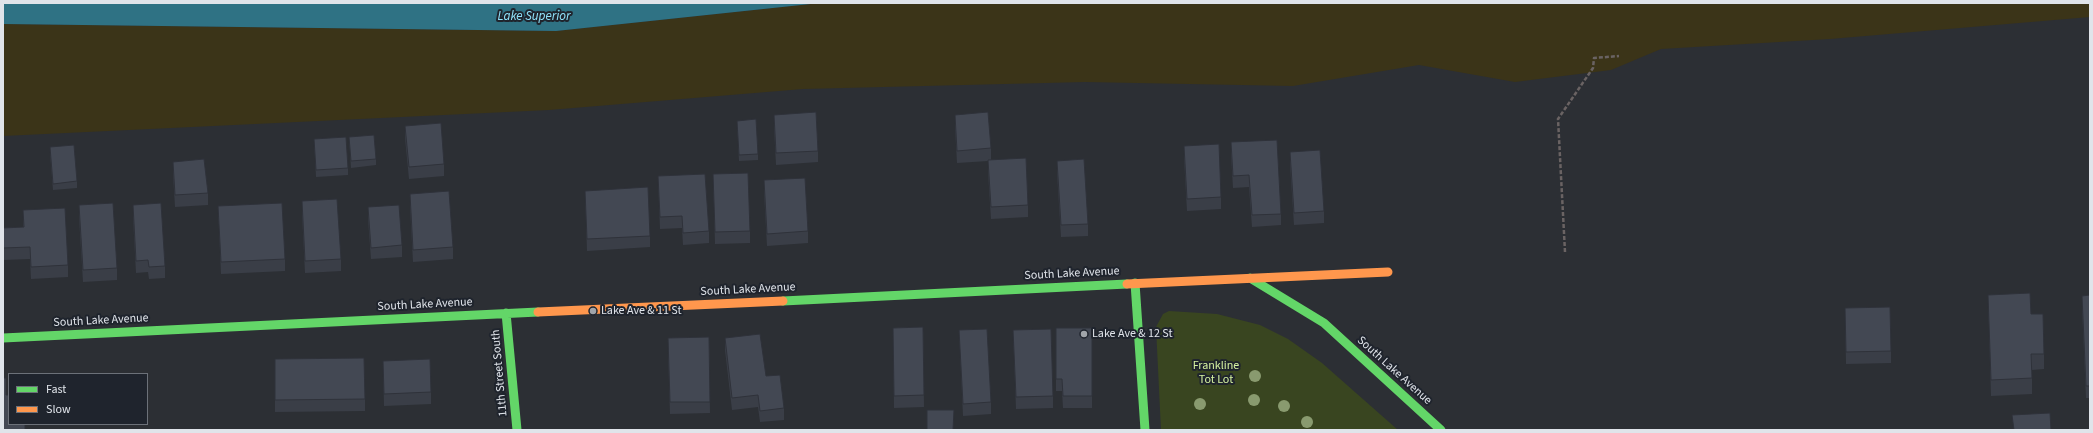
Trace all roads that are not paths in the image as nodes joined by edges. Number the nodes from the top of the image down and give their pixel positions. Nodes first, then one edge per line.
1 (1388, 272) dead end
2 (1250, 278) junction
3 (1135, 284) junction
4 (506, 313) junction
5 (3, 338) edge
6 (517, 430) edge
7 (1145, 430) edge
8 (1441, 430) edge

1 - 2 street
2 - 3 street, South Lake Avenue
2 - 8 street, South Lake Avenue
3 - 4 street, South Lake Avenue
3 - 7 street
4 - 5 street, South Lake Avenue
4 - 6 street, 11th Street South

